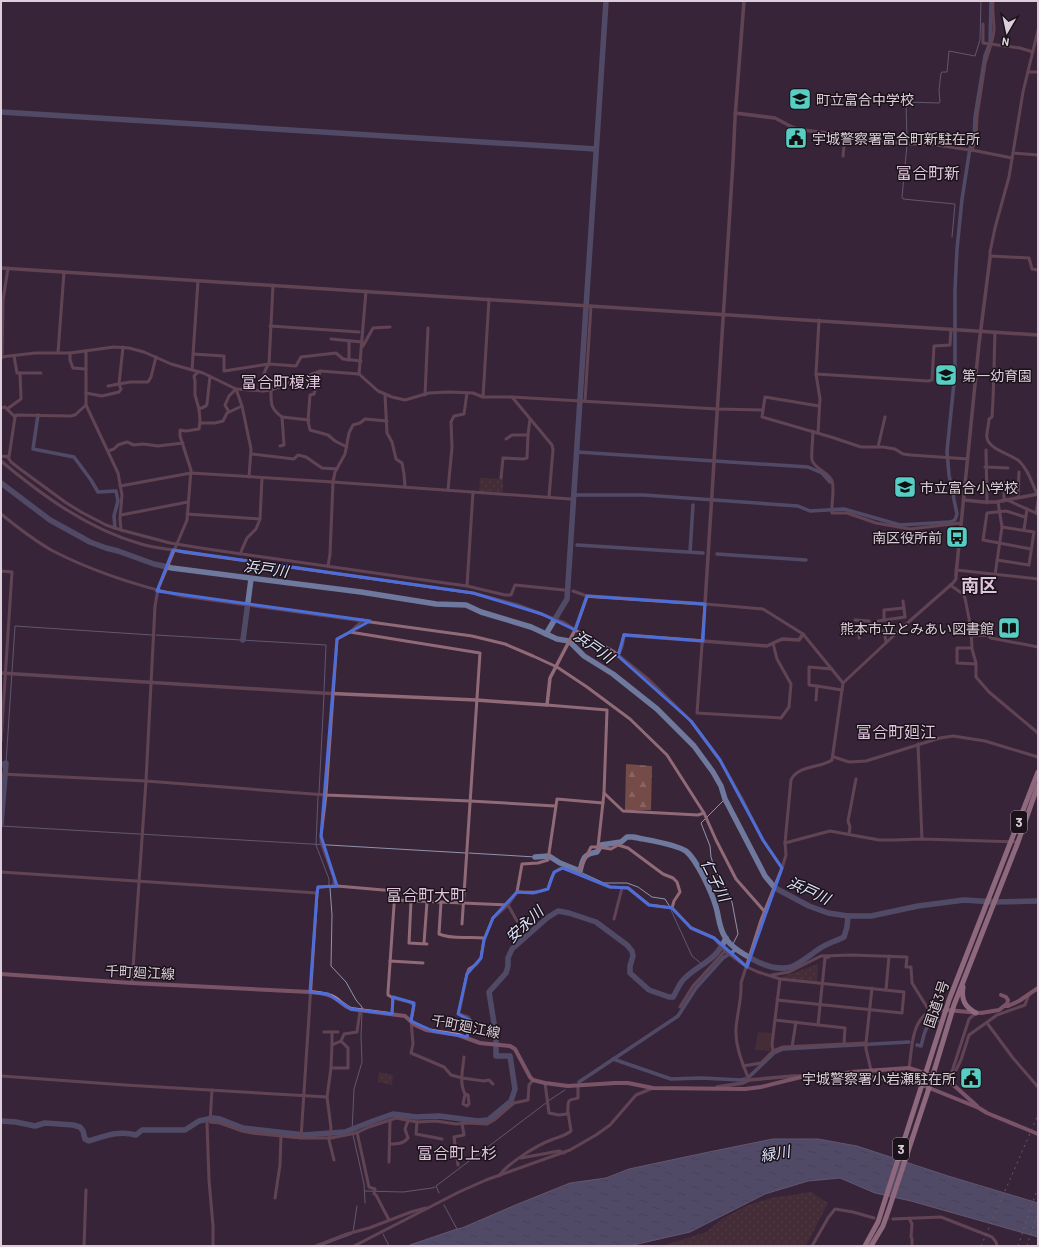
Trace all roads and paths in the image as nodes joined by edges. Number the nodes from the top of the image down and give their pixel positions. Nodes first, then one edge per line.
1 (744, 1) edge
2 (993, 1) edge
3 (983, 24) dead end
4 (1038, 30) edge
5 (990, 45) junction
6 (1032, 52) junction
7 (1028, 72) junction
8 (1038, 72) edge
9 (735, 113) junction
10 (836, 134) joint
11 (845, 136) junction
12 (970, 150) junction
13 (1013, 153) junction
14 (1038, 155) edge
15 (843, 156) dead end
16 (1012, 158) junction
17 (990, 257) junction
18 (1, 268) edge
19 (8, 268) junction
20 (1038, 270) edge
21 (64, 272) junction
22 (198, 281) junction
23 (273, 286) junction
24 (366, 291) junction
25 (489, 299) junction
26 (590, 306) junction
27 (724, 314) junction
28 (820, 320) junction
29 (270, 326) junction
30 (390, 327) dead end
31 (428, 328) dead end
32 (952, 329) junction
33 (981, 331) junction
34 (359, 332) dead end
35 (996, 332) junction
36 (1038, 335) edge
37 (331, 339) dead end
38 (349, 341) junction
39 (362, 342) junction
40 (123, 347) junction
41 (362, 349) junction
42 (86, 351) junction
43 (58, 353) junction
44 (70, 353) junction
45 (193, 354) junction
46 (14, 356) junction
47 (156, 357) junction
48 (1, 358) edge
49 (349, 360) junction
50 (361, 361) junction
51 (269, 364) junction
52 (86, 368) junction
53 (192, 370) junction
54 (320, 371) junction
55 (198, 372) junction
56 (20, 373) junction
57 (40, 373) dead end
58 (359, 374) junction
59 (816, 374) junction
60 (210, 376) junction
61 (119, 384) junction
62 (108, 386) dead end
63 (236, 389) junction
64 (271, 390) junction
65 (263, 391) junction
66 (86, 393) junction
67 (467, 393) junction
68 (385, 395) junction
69 (425, 395) junction
70 (484, 397) junction
71 (512, 397) junction
72 (584, 401) junction
73 (86, 405) junction
74 (242, 406) junction
75 (820, 406) junction
76 (1, 408) edge
77 (7, 409) junction
78 (199, 409) junction
79 (717, 409) junction
80 (762, 410) junction
81 (229, 412) junction
82 (16, 417) junction
83 (282, 417) junction
84 (885, 417) dead end
85 (530, 419) junction
86 (308, 420) junction
87 (387, 421) junction
88 (199, 429) junction
89 (813, 431) junction
90 (818, 432) junction
91 (528, 435) junction
92 (506, 439) dead end
93 (183, 443) junction
94 (280, 446) dead end
95 (346, 447) junction
96 (878, 447) junction
97 (986, 450) dead end
98 (108, 452) junction
99 (251, 454) junction
100 (1, 456) edge
101 (7, 456) junction
102 (968, 459) junction
103 (1, 461) edge
104 (986, 467) junction
105 (1008, 468) dead end
106 (337, 469) junction
107 (1019, 472) dead end
108 (191, 473) junction
109 (249, 477) junction
110 (262, 478) junction
111 (501, 478) dead end
112 (333, 482) junction
113 (1004, 482) dead end
114 (120, 486) junction
115 (405, 487) junction
116 (448, 490) junction
117 (473, 492) junction
118 (1038, 494) edge
119 (549, 497) junction
120 (1018, 497) junction
121 (571, 499) dead end
122 (964, 500) junction
123 (1005, 500) junction
124 (1038, 501) edge
125 (188, 502) junction
126 (998, 502) junction
127 (987, 503) junction
128 (1028, 509) junction
129 (1000, 512) junction
130 (1, 514) edge
131 (120, 514) junction
132 (187, 514) junction
133 (1037, 514) edge
134 (1025, 517) junction
135 (260, 519) junction
136 (961, 523) junction
137 (1002, 527) junction
138 (121, 530) junction
139 (1024, 530) junction
140 (1033, 539) junction
141 (1038, 541) edge
142 (176, 544) junction
143 (999, 544) junction
144 (1031, 549) junction
145 (174, 550) junction
146 (240, 554) junction
147 (997, 560) junction
148 (328, 566) junction
149 (956, 570) junction
150 (1, 571) edge
151 (956, 575) joint
152 (994, 575) junction
153 (1038, 579) edge
154 (950, 585) junction
155 (467, 586) junction
156 (564, 590) dead end
157 (157, 591) junction
158 (573, 591) dead end
159 (587, 596) junction
160 (903, 601) dead end
161 (705, 604) junction
162 (904, 608) junction
163 (905, 617) junction
164 (363, 620) junction
165 (855, 620) dead end
166 (884, 620) junction
167 (878, 621) dead end
168 (909, 621) junction
169 (575, 630) junction
170 (869, 631) junction
171 (350, 632) junction
172 (803, 634) junction
173 (970, 636) junction
174 (859, 638) dead end
175 (702, 641) junction
176 (886, 642) junction
177 (773, 643) junction
178 (1038, 647) edge
179 (972, 648) junction
180 (618, 656) junction
181 (976, 664) junction
182 (557, 667) junction
183 (832, 669) junction
184 (5, 673) edge
185 (151, 682) junction
186 (843, 683) junction
187 (817, 686) junction
188 (842, 690) junction
189 (331, 694) junction
190 (476, 700) junction
191 (816, 700) dead end
192 (547, 705) junction
193 (1038, 733) edge
194 (1, 741) edge
195 (918, 744) junction
196 (834, 757) junction
197 (1038, 757) edge
198 (1038, 772) edge
199 (1, 774) edge
200 (856, 779) dead end
201 (146, 781) junction
202 (1038, 785) edge
203 (604, 793) junction
204 (324, 794) junction
205 (470, 801) junction
206 (603, 803) junction
207 (555, 806) junction
208 (704, 813) junction
209 (849, 834) junction
210 (922, 839) junction
211 (1011, 841) junction
212 (1018, 842) junction
213 (786, 843) junction
214 (598, 847) junction
215 (782, 868) junction
216 (2, 872) edge
217 (578, 873) junction
218 (139, 882) junction
219 (334, 886) junction
220 (622, 888) junction
221 (517, 892) junction
222 (316, 893) junction
223 (395, 900) junction
224 (411, 901) junction
225 (426, 902) junction
226 (441, 902) junction
227 (464, 904) junction
228 (508, 905) junction
229 (672, 908) junction
230 (765, 912) junction
231 (614, 919) dead end
232 (517, 920) dead end
233 (462, 924) dead end
234 (484, 938) junction
235 (725, 950) junction
236 (831, 956) junction
237 (889, 956) junction
238 (390, 961) junction
239 (423, 963) dead end
240 (747, 967) junction
241 (1, 974) edge
242 (770, 975) junction
243 (964, 978) junction
244 (780, 979) junction
245 (132, 983) junction
246 (822, 983) junction
247 (872, 988) junction
248 (1038, 988) edge
249 (886, 990) junction
250 (310, 992) junction
251 (1030, 994) junction
252 (1001, 995) dead end
253 (393, 998) junction
254 (777, 1000) junction
255 (820, 1005) junction
256 (1004, 1006) junction
257 (680, 1007) dead end
258 (870, 1009) junction
259 (946, 1010) junction
260 (360, 1011) junction
261 (930, 1012) junction
262 (952, 1012) junction
263 (976, 1012) junction
264 (392, 1014) junction
265 (775, 1020) junction
266 (411, 1021) junction
267 (796, 1022) junction
268 (987, 1023) junction
269 (818, 1025) junction
270 (324, 1032) dead end
271 (332, 1032) junction
272 (338, 1032) dead end
273 (467, 1037) junction
274 (341, 1042) junction
275 (866, 1043) junction
276 (844, 1044) junction
277 (332, 1045) junction
278 (792, 1047) junction
279 (773, 1051) junction
280 (464, 1057) dead end
281 (744, 1066) junction
282 (331, 1068) junction
283 (909, 1068) junction
284 (871, 1070) junction
285 (952, 1073) junction
286 (843, 1074) junction
287 (1, 1076) edge
288 (805, 1076) junction
289 (462, 1078) junction
290 (533, 1080) junction
291 (749, 1080) junction
292 (949, 1081) junction
293 (545, 1083) junction
294 (493, 1084) dead end
295 (578, 1086) junction
296 (921, 1087) junction
297 (1038, 1087) edge
298 (653, 1088) junction
299 (710, 1089) junction
300 (212, 1090) junction
301 (928, 1090) junction
302 (464, 1094) dead end
303 (303, 1096) junction
304 (328, 1097) junction
305 (979, 1108) junction
306 (568, 1112) junction
307 (390, 1120) junction
308 (408, 1121) junction
309 (418, 1122) junction
310 (208, 1123) junction
311 (462, 1123) junction
312 (357, 1132) junction
313 (1038, 1134) edge
314 (282, 1136) junction
315 (301, 1138) junction
316 (330, 1138) junction
317 (442, 1139) dead end
318 (390, 1144) junction
319 (456, 1152) junction
320 (447, 1153) dead end
321 (564, 1153) junction
322 (517, 1159) junction
323 (334, 1160) dead end
324 (389, 1162) dead end
325 (458, 1165) dead end
326 (498, 1176) junction
327 (86, 1190) dead end
328 (275, 1198) dead end
329 (433, 1205) junction
330 (874, 1218) tunnel mouth
331 (910, 1218) junction
332 (389, 1220) junction
333 (893, 1220) tunnel mouth
334 (84, 1246) edge
335 (213, 1246) edge
336 (316, 1246) edge
337 (354, 1246) edge
338 (812, 1246) edge
339 (865, 1246) edge
340 (871, 1246) edge
341 (912, 1246) edge
342 (997, 1246) edge

1 - 9 street
2 - 5 street
3 - 5 street
4 - 6 street
5 - 6 street
5 - 12 street
6 - 7 street
7 - 8 street
7 - 13 street
9 - 10 street
9 - 27 street
10 - 11 street
11 - 12 street
11 - 15 street
12 - 16 street
13 - 14 street
13 - 16 street
16 - 17 street
17 - 20 street
17 - 33 street
18 - 19 street
19 - 21 street
19 - 48 street
21 - 22 street
21 - 43 street
22 - 23 street
22 - 45 street
23 - 24 street
23 - 29 street
24 - 25 street
24 - 39 street
25 - 26 street
25 - 70 street
26 - 27 street
26 - 72 street
27 - 28 street
27 - 79 street
28 - 32 street
28 - 59 street
29 - 34 street
29 - 51 street
30 - 41 street
31 - 69 street
32 - 33 street
32 - 59 street
33 - 35 street
33 - 102 street
35 - 36 street
35 - 118 street
37 - 38 street
38 - 39 street
38 - 49 street
39 - 41 street
40 - 42 street
40 - 47 street
40 - 61 street
41 - 50 street
42 - 44 street
42 - 52 street
43 - 44 street
43 - 46 street
44 - 52 street
45 - 51 street
45 - 53 street
46 - 48 street
46 - 56 street
47 - 53 street
47 - 61 street
49 - 50 street
49 - 51 street
50 - 58 street
51 - 65 street
52 - 66 street
53 - 55 street
54 - 58 street
54 - 64 street
54 - 86 street
55 - 60 street
55 - 78 street
56 - 57 street
56 - 77 street
58 - 68 street
59 - 75 street
60 - 63 street
60 - 78 street
61 - 62 street
61 - 66 street
63 - 65 street
63 - 74 street
63 - 81 street
64 - 65 street
64 - 83 street
66 - 73 street
67 - 69 street
67 - 70 street
67 - 116 street
68 - 69 street
68 - 87 street
70 - 71 street
71 - 72 street
71 - 85 street
72 - 79 street
73 - 82 street
73 - 98 street
74 - 81 street
74 - 99 street
75 - 80 street
75 - 90 street
76 - 77 street
77 - 82 street
78 - 88 street
79 - 80 street
79 - 161 street
80 - 89 street
81 - 88 street
82 - 101 street
83 - 86 street
83 - 94 street
84 - 96 street
85 - 91 street
85 - 119 street
86 - 95 street
87 - 95 street
87 - 115 street
88 - 93 street
89 - 90 street
89 - 136 street
90 - 96 street
91 - 92 street
91 - 111 street
93 - 98 street
93 - 108 street
95 - 106 street
96 - 102 street
97 - 104 street
98 - 114 street
99 - 106 street
99 - 109 street
100 - 101 street
101 - 138 street
102 - 122 street
103 - 145 street
104 - 105 street
104 - 127 street
106 - 112 street
107 - 120 street
108 - 109 street
108 - 114 street
108 - 125 street
109 - 110 street
110 - 112 street
110 - 135 street
112 - 115 street
112 - 148 street
113 - 123 street
114 - 131 street
115 - 116 street
116 - 117 street
117 - 119 street
117 - 155 street
118 - 120 street
119 - 121 street
120 - 123 street
122 - 127 street
122 - 136 street
123 - 126 street
123 - 128 street
124 - 133 street
125 - 131 street
125 - 132 street
126 - 127 street
126 - 129 street
128 - 133 street
128 - 134 street
129 - 134 street
129 - 137 street
129 - 143 street
130 - 157 street
131 - 138 street
132 - 135 street
132 - 142 street
134 - 139 street
135 - 146 street
136 - 149 street
137 - 139 street
137 - 143 street
138 - 142 street
139 - 140 street
140 - 141 street
140 - 144 street
142 - 145 street
142 - 146 street
143 - 144 street
143 - 147 street
144 - 147 street
145 - 157 street
145 - 169 street
146 - 148 street
147 - 152 street
148 - 155 street
149 - 151 street
149 - 152 street
150 - 184 street
151 - 154 street
152 - 153 street
154 - 168 street
154 - 173 street
155 - 156 street
157 - 164 street
157 - 185 street
158 - 159 street
159 - 161 street
159 - 169 street
160 - 162 street
161 - 172 street
161 - 175 street
162 - 163 street
162 - 166 street
163 - 166 street
163 - 168 street
164 - 171 street
164 - 182 street
165 - 170 street
166 - 167 street
168 - 176 street
169 - 180 street
169 - 182 street
170 - 174 street
170 - 176 street
171 - 189 street
171 - 190 street
172 - 177 street
172 - 183 street
173 - 178 street
173 - 179 street
175 - 177 street
175 - 177 street
175 - 180 street
176 - 186 street
179 - 181 street
179 - 181 street
180 - 215 street
181 - 193 street
182 - 192 street
182 - 208 street
183 - 186 street
183 - 187 street
184 - 185 street
184 - 194 street
185 - 189 street
185 - 201 street
186 - 188 street
187 - 188 street
187 - 191 street
188 - 196 street
189 - 190 street
189 - 204 street
190 - 192 street
190 - 205 street
192 - 203 street
195 - 196 street
195 - 197 street
195 - 210 street
196 - 213 street
198 - 211 highway, 国道3号 / 3
199 - 201 street
200 - 209 street
201 - 204 street
201 - 218 street
202 - 212 highway, 国道3号 / 3
203 - 206 street
203 - 208 street
204 - 205 street
204 - 219 street
205 - 207 street
205 - 227 street
206 - 207 street
206 - 214 street
207 - 221 street
208 - 230 street
209 - 210 street
209 - 213 street
210 - 211 street
211 - 212 street
211 - 259 highway, 国道3号 / 3
212 - 243 highway, 国道3号 / 3
213 - 215 street
214 - 217 street
214 - 229 street
215 - 230 street
216 - 218 street
217 - 220 street
217 - 221 street
218 - 222 street
218 - 245 street
219 - 222 street
219 - 223 street
220 - 229 street
220 - 231 street
221 - 228 street
222 - 250 street
223 - 224 street
223 - 238 street
224 - 225 street
224 - 225 street
225 - 226 street
226 - 227 street
226 - 234 street
227 - 228 street
227 - 233 street
228 - 232 street
228 - 234 street
229 - 235 street
230 - 240 street
234 - 273 street
235 - 240 street
235 - 257 street
236 - 237 street
236 - 242 street
236 - 246 street
237 - 249 street
237 - 261 street
238 - 239 street
238 - 253 street
240 - 242 street
240 - 281 street
241 - 245 main road, 千町廻江線
242 - 244 street
243 - 262 highway, 国道3号 / 3
243 - 263 highway
244 - 246 street
244 - 254 street
245 - 250 main road, 千町廻江線
246 - 247 street
246 - 255 street
247 - 249 street
247 - 258 street
248 - 251 main road
249 - 258 street
250 - 260 main road, 千町廻江線
250 - 303 street
251 - 256 main road
251 - 268 street
252 - 256 main road
253 - 264 street
253 - 266 street
254 - 255 street
254 - 265 street
255 - 258 street
255 - 269 street
256 - 263 main road
258 - 275 street
259 - 261 street
259 - 262 main road
259 - 296 highway, 国道3号 / 3
260 - 264 main road, 千町廻江線
260 - 274 street
261 - 283 street
262 - 263 main road
262 - 301 highway, 国道3号 / 3
263 - 285 street
264 - 266 main road, 千町廻江線
265 - 267 street
265 - 279 street
266 - 273 main road, 千町廻江線
266 - 289 street
267 - 269 street
267 - 278 street
268 - 285 street
268 - 297 street
269 - 276 street
270 - 271 street
271 - 272 street
271 - 277 street
273 - 290 main road, 千町廻江線
274 - 277 street
274 - 282 street
275 - 276 street
275 - 284 street
276 - 278 street
277 - 282 street
278 - 279 street
279 - 281 street
280 - 289 street
281 - 291 street
282 - 304 street
283 - 284 main road
283 - 292 main road
284 - 286 main road
285 - 292 street
286 - 288 main road
286 - 296 main road
287 - 300 street
288 - 291 street
288 - 299 main road
289 - 294 street
289 - 302 street
290 - 293 main road
290 - 311 street
291 - 299 street
292 - 305 main road
293 - 295 main road
293 - 306 street
295 - 298 main road
295 - 306 street
296 - 301 main road
296 - 339 highway, 国道3号 / 3
298 - 299 main road
298 - 321 street
300 - 303 street
300 - 310 street
301 - 305 main road
301 - 340 highway, 国道3号 / 3
303 - 304 street
303 - 315 street
304 - 316 street
305 - 313 main road
306 - 322 street
307 - 308 street
307 - 312 street
307 - 318 street
308 - 309 street
308 - 318 street
309 - 311 street
309 - 317 street
310 - 314 street
310 - 335 street
311 - 319 street
312 - 316 street
312 - 332 street
314 - 315 street
314 - 328 street
315 - 316 street
316 - 323 street
318 - 324 street
319 - 320 street
319 - 325 street
321 - 322 street
321 - 326 street
322 - 326 street
326 - 329 street
327 - 334 street
329 - 332 street
329 - 337 street
330 - 338 street
331 - 333 street
331 - 341 street
331 - 342 street
332 - 336 street

